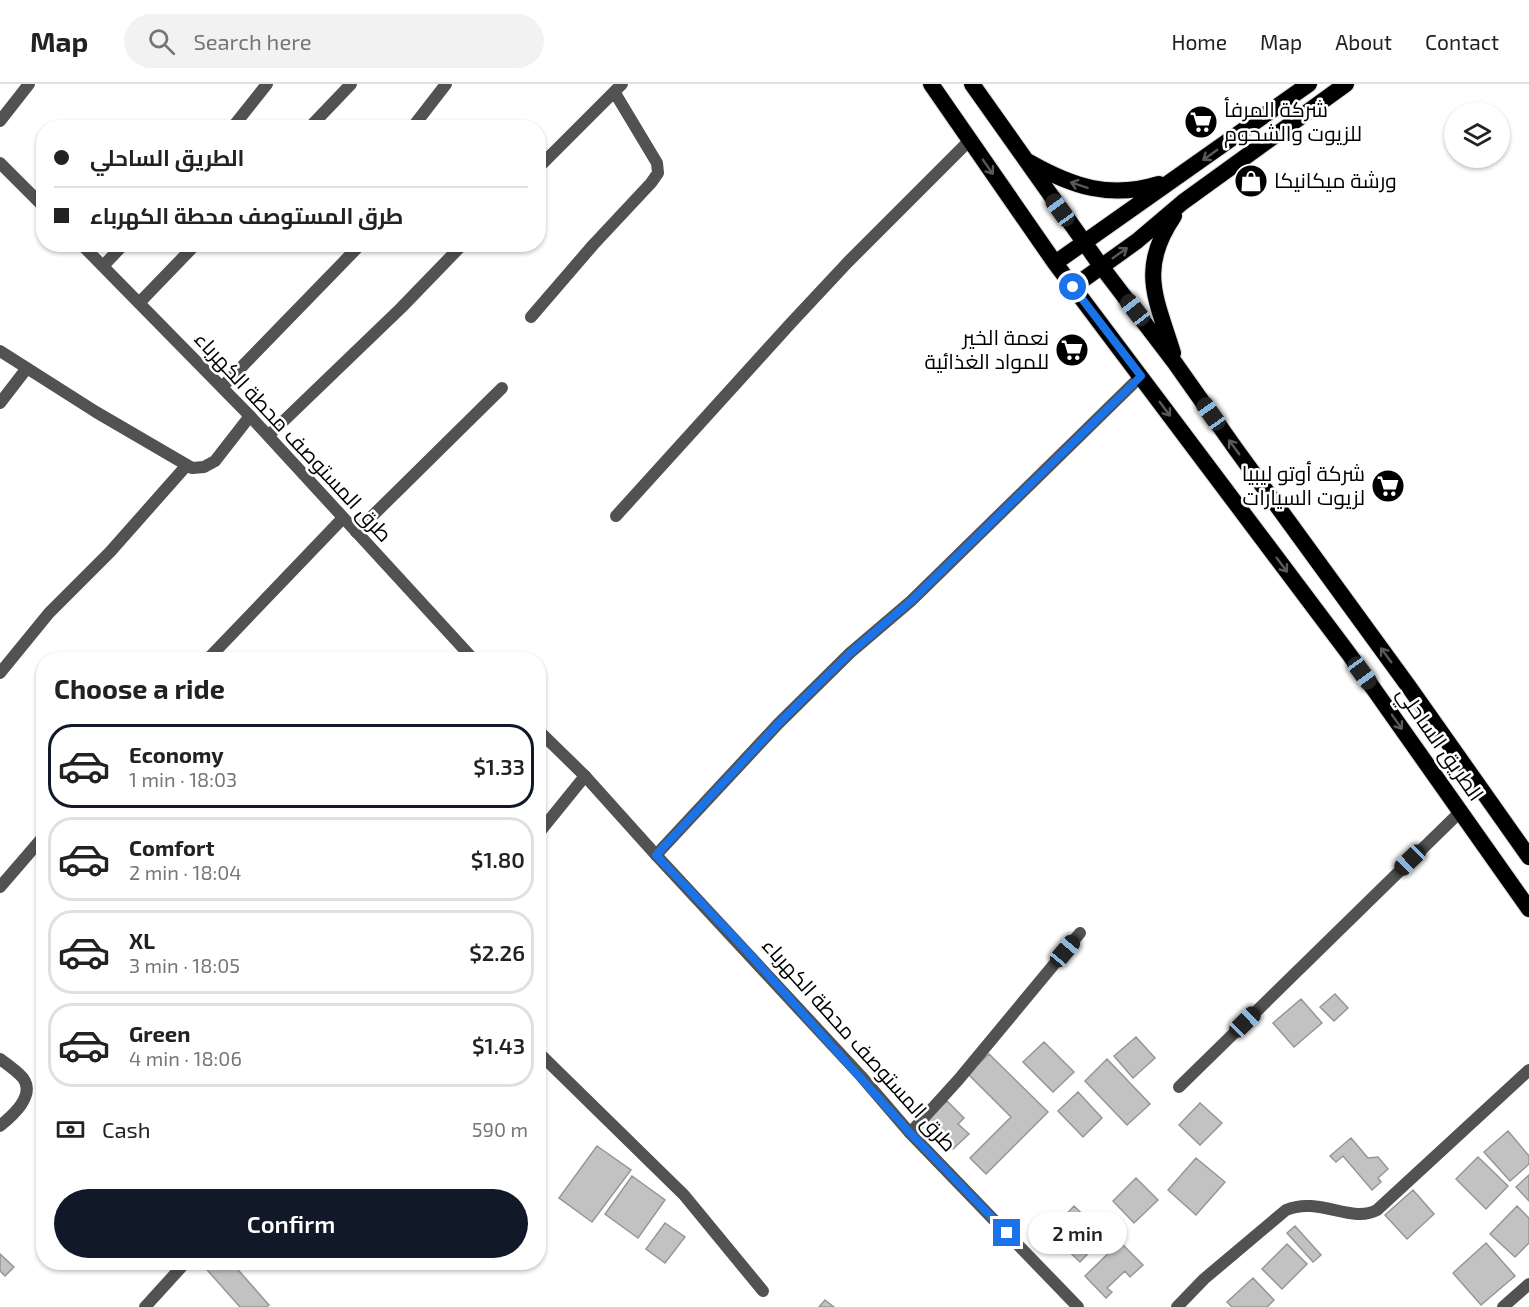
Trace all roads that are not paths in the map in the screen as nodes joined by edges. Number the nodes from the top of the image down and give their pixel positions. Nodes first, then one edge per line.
1 (29, 84) edge
2 (267, 84) edge
3 (351, 84) edge
4 (446, 84) edge
5 (931, 84) edge
6 (972, 84) edge
7 (1309, 84) edge
8 (1346, 84) edge
9 (618, 89) edge
10 (238, 120) edge
11 (317, 120) edge
12 (418, 120) edge
13 (0, 121) edge
14 (969, 141) junction
15 (546, 160) edge
16 (1025, 160) junction
17 (0, 163) edge
18 (1177, 178) junction
19 (36, 199) edge
20 (1183, 202) junction
21 (1084, 243) junction
22 (89, 252) edge
23 (116, 252) edge
24 (188, 252) edge
25 (353, 252) edge
26 (456, 252) edge
27 (1056, 263) junction
28 (103, 266) junction
29 (1101, 266) junction
30 (1073, 287) junction
31 (140, 303) junction
32 (531, 317) dead end
33 (0, 351) edge
34 (1175, 363) junction
35 (27, 368) junction
36 (1141, 376) junction
37 (222, 387) junction
38 (502, 388) dead end
39 (0, 403) edge
40 (250, 416) junction
41 (268, 435) junction
42 (187, 465) junction
43 (616, 516) dead end
44 (343, 518) junction
45 (356, 532) junction
46 (215, 652) edge
47 (467, 652) edge
48 (0, 673) edge
49 (546, 738) edge
50 (585, 776) junction
51 (1460, 812) junction
52 (546, 824) edge
53 (36, 845) edge
54 (656, 855) junction
55 (1529, 857) edge
56 (0, 887) edge
57 (1529, 909) edge
58 (1080, 933) dead end
59 (0, 1059) edge
60 (546, 1060) edge
61 (1529, 1070) edge
62 (1179, 1087) dead end
63 (0, 1126) edge
64 (910, 1133) junction
65 (179, 1270) edge
66 (1529, 1284) edge
67 (763, 1291) dead end
68 (145, 1307) edge
69 (1078, 1307) edge
70 (1177, 1307) edge
71 (1503, 1307) edge

1 - 13 street
2 - 10 street
3 - 11 street
4 - 12 street
5 - 14 highway, الطريق الساحلي
6 - 16 highway, الطريق الساحلي
7 -> 18 highway
8 - 20 highway
9 - 15 street
9 - 32 street
14 -> 27 highway, الطريق الساحلي
14 - 43 street
18 -> 16 highway
16 - 21 highway, الطريق الساحلي
17 - 19 street
18 - 21 highway
29 -> 20 highway
20 - 34 highway
21 - 27 highway
21 - 29 highway, الطريق الساحلي
22 - 28 street, طرق المستوصف محطة الكهرباء
23 - 28 street
24 - 31 street
25 - 37 street
26 - 41 street
27 - 30 highway, الطريق الساحلي
28 - 31 street, طرق المستوصف محطة الكهرباء
29 - 30 highway
29 - 34 highway, الطريق الساحلي
30 - 36 highway, الطريق الساحلي
31 - 37 street, طرق المستوصف محطة الكهرباء
33 - 35 street
55 -> 34 highway, الطريق الساحلي
35 - 39 street
35 - 42 street
36 -> 51 highway, الطريق الساحلي
36 - 54 street
37 - 40 street, طرق المستوصف محطة الكهرباء
38 - 45 street
40 - 41 street, طرق المستوصف محطة الكهرباء
40 - 42 street
41 - 44 street, طرق المستوصف محطة الكهرباء
42 - 48 street
44 - 45 street, طرق المستوصف محطة الكهرباء
44 - 46 street
45 - 47 street, طرق المستوصف محطة الكهرباء
49 - 50 street, طرق المستوصف محطة الكهرباء
50 - 52 street
50 - 54 street, طرق المستوصف محطة الكهرباء
51 - 57 highway, الطريق الساحلي
51 - 62 street
53 - 56 street
54 - 64 street, طرق المستوصف محطة الكهرباء
58 - 64 street
59 - 63 street
60 - 67 street
61 - 70 street
64 - 69 street, طرق المستوصف محطة الكهرباء
65 - 68 street
66 - 71 street

